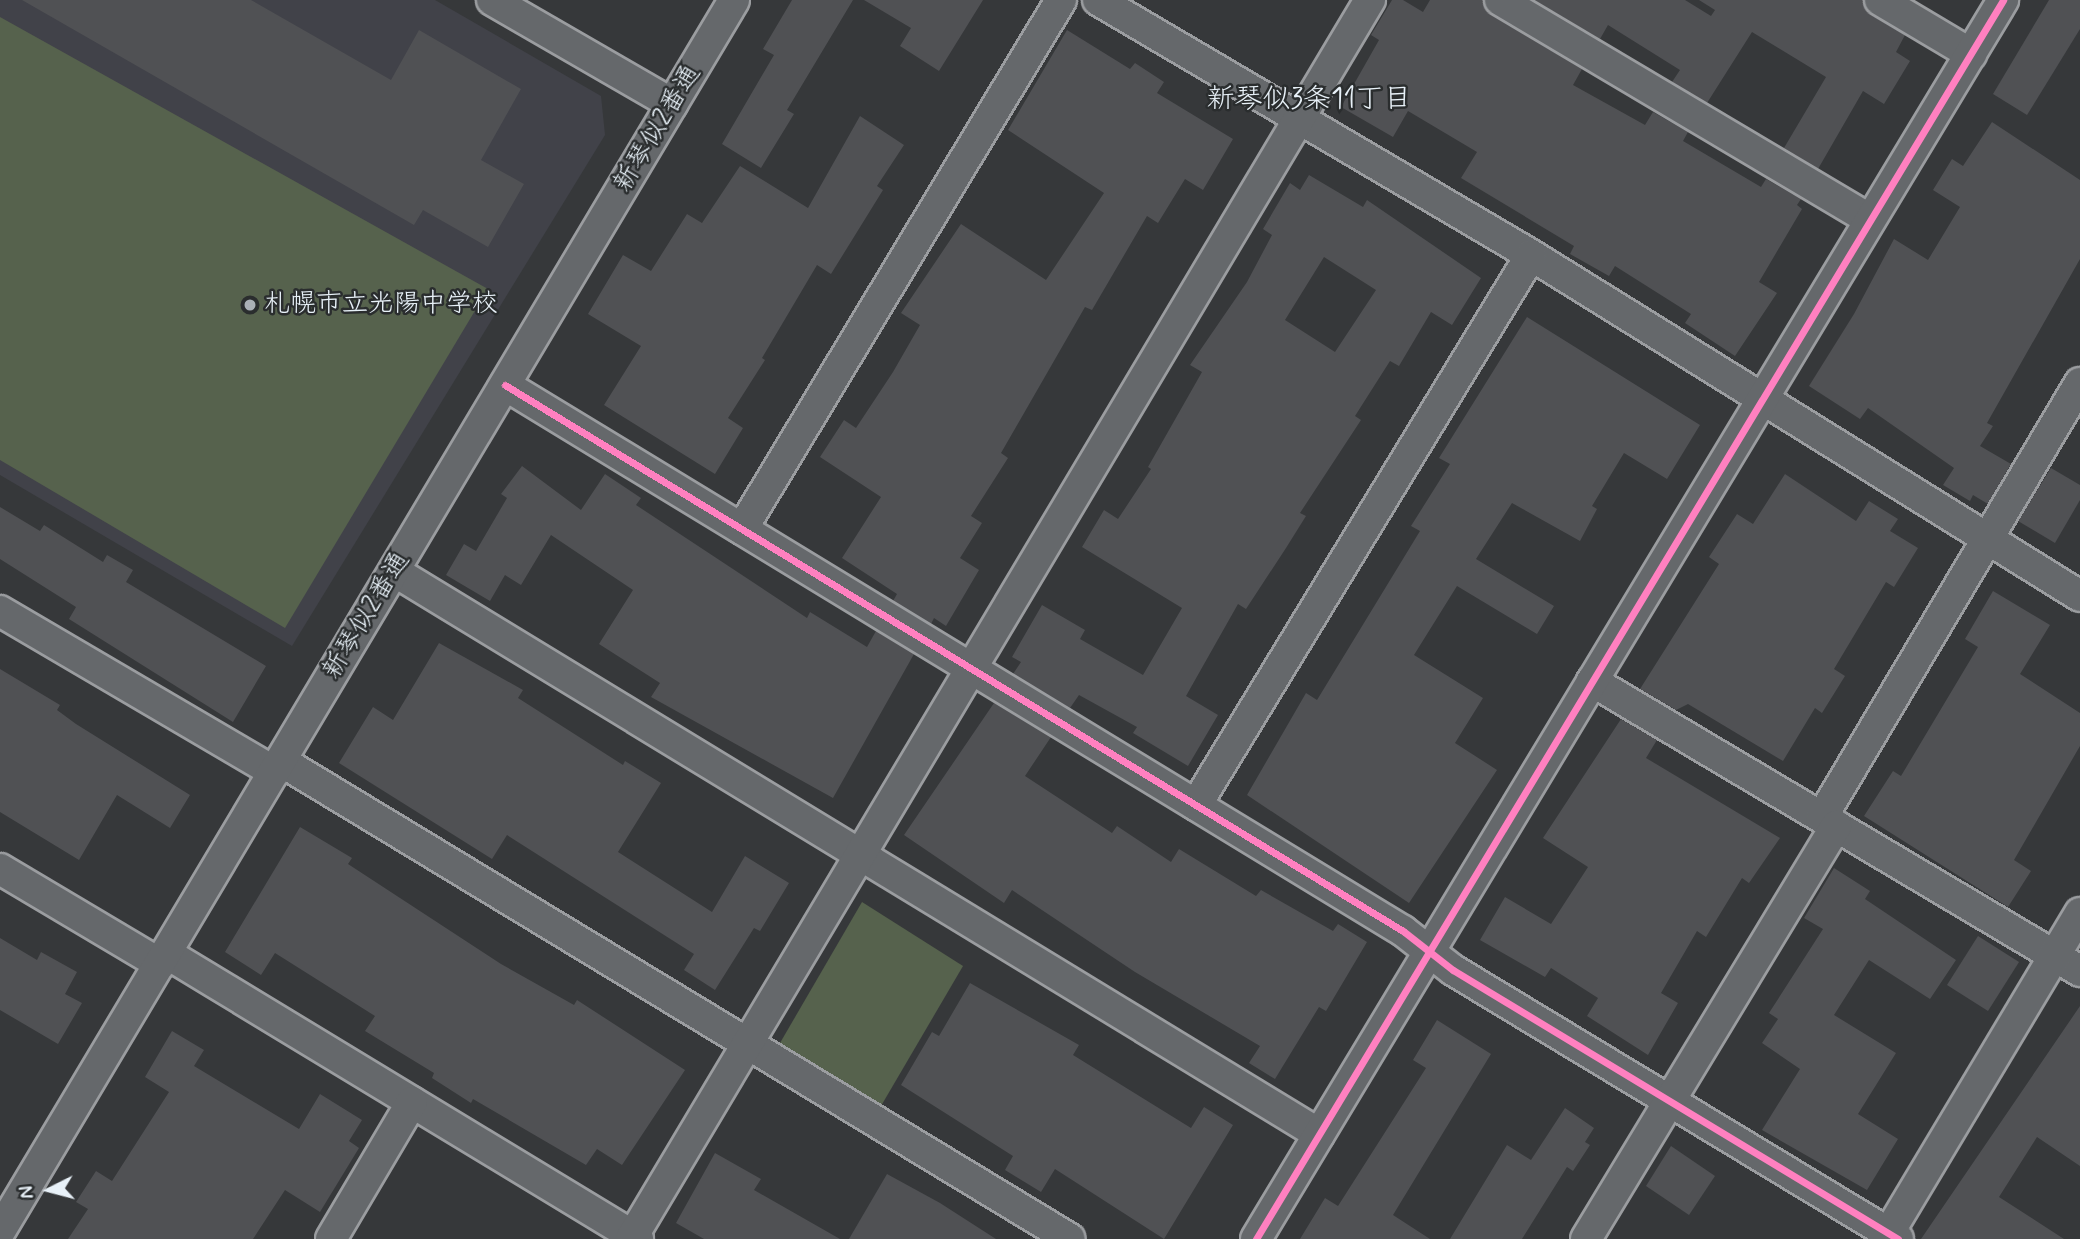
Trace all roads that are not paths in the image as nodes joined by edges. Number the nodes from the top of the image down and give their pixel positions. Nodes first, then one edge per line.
1 (492, 0) edge
2 (734, 0) edge
3 (1061, 0) edge
4 (1098, 0) edge
5 (1370, 0) edge
6 (1500, 0) edge
7 (1880, 0) edge
8 (2003, 0) edge
9 (1971, 54) junction
10 (672, 104) junction
11 (1299, 120) junction
12 (1870, 220) junction
13 (1531, 255) junction
14 (2080, 383) edge
15 (505, 385) junction
16 (1763, 397) junction
17 (742, 529) junction
18 (1988, 540) junction
19 (394, 571) junction
20 (2080, 596) edge
21 (0, 611) edge
22 (970, 668) junction
23 (1592, 681) junction
24 (277, 766) junction
25 (1196, 805) junction
26 (1829, 822) junction
27 (858, 856) junction
28 (0, 869) edge
29 (2080, 913) edge
30 (1429, 951) junction
31 (2055, 956) junction
32 (163, 958) junction
33 (2080, 971) edge
34 (746, 1043) junction
35 (1669, 1100) junction
36 (412, 1102) junction
37 (1319, 1134) junction
38 (0, 1231) edge
39 (1263, 1237) edge
40 (1890, 1237) edge
41 (634, 1238) edge
42 (331, 1239) edge
43 (1070, 1239) edge
44 (1586, 1239) edge

1 - 10 street
2 - 10 street, 新琴似2番通
3 - 17 street
4 - 11 street
5 - 11 street
6 - 12 street
7 - 9 street
8 - 9 street
9 - 12 street
10 - 15 street, 新琴似2番通
11 - 13 street
11 - 22 street
12 - 16 street
13 - 16 street
13 - 25 street
14 - 18 street
15 - 17 street
15 - 19 street, 新琴似2番通
16 - 18 street
16 - 23 street
17 - 22 street
18 - 20 street
18 - 26 street
19 - 24 street, 新琴似2番通
19 - 27 street
21 - 24 street
22 - 25 street
22 - 27 street
23 - 26 street
23 - 30 street
24 - 32 street, 新琴似2番通
24 - 34 street
25 - 30 street
26 - 31 street
26 - 35 street
27 - 34 street
27 - 37 street
28 - 32 street
29 - 31 street
30 - 35 street
30 - 37 street
31 - 33 street
31 - 40 street
32 - 36 street
32 - 38 street, 新琴似2番通
34 - 41 street
34 - 43 street
35 - 40 street
35 - 44 street
36 - 41 street
36 - 42 street
37 - 39 street

